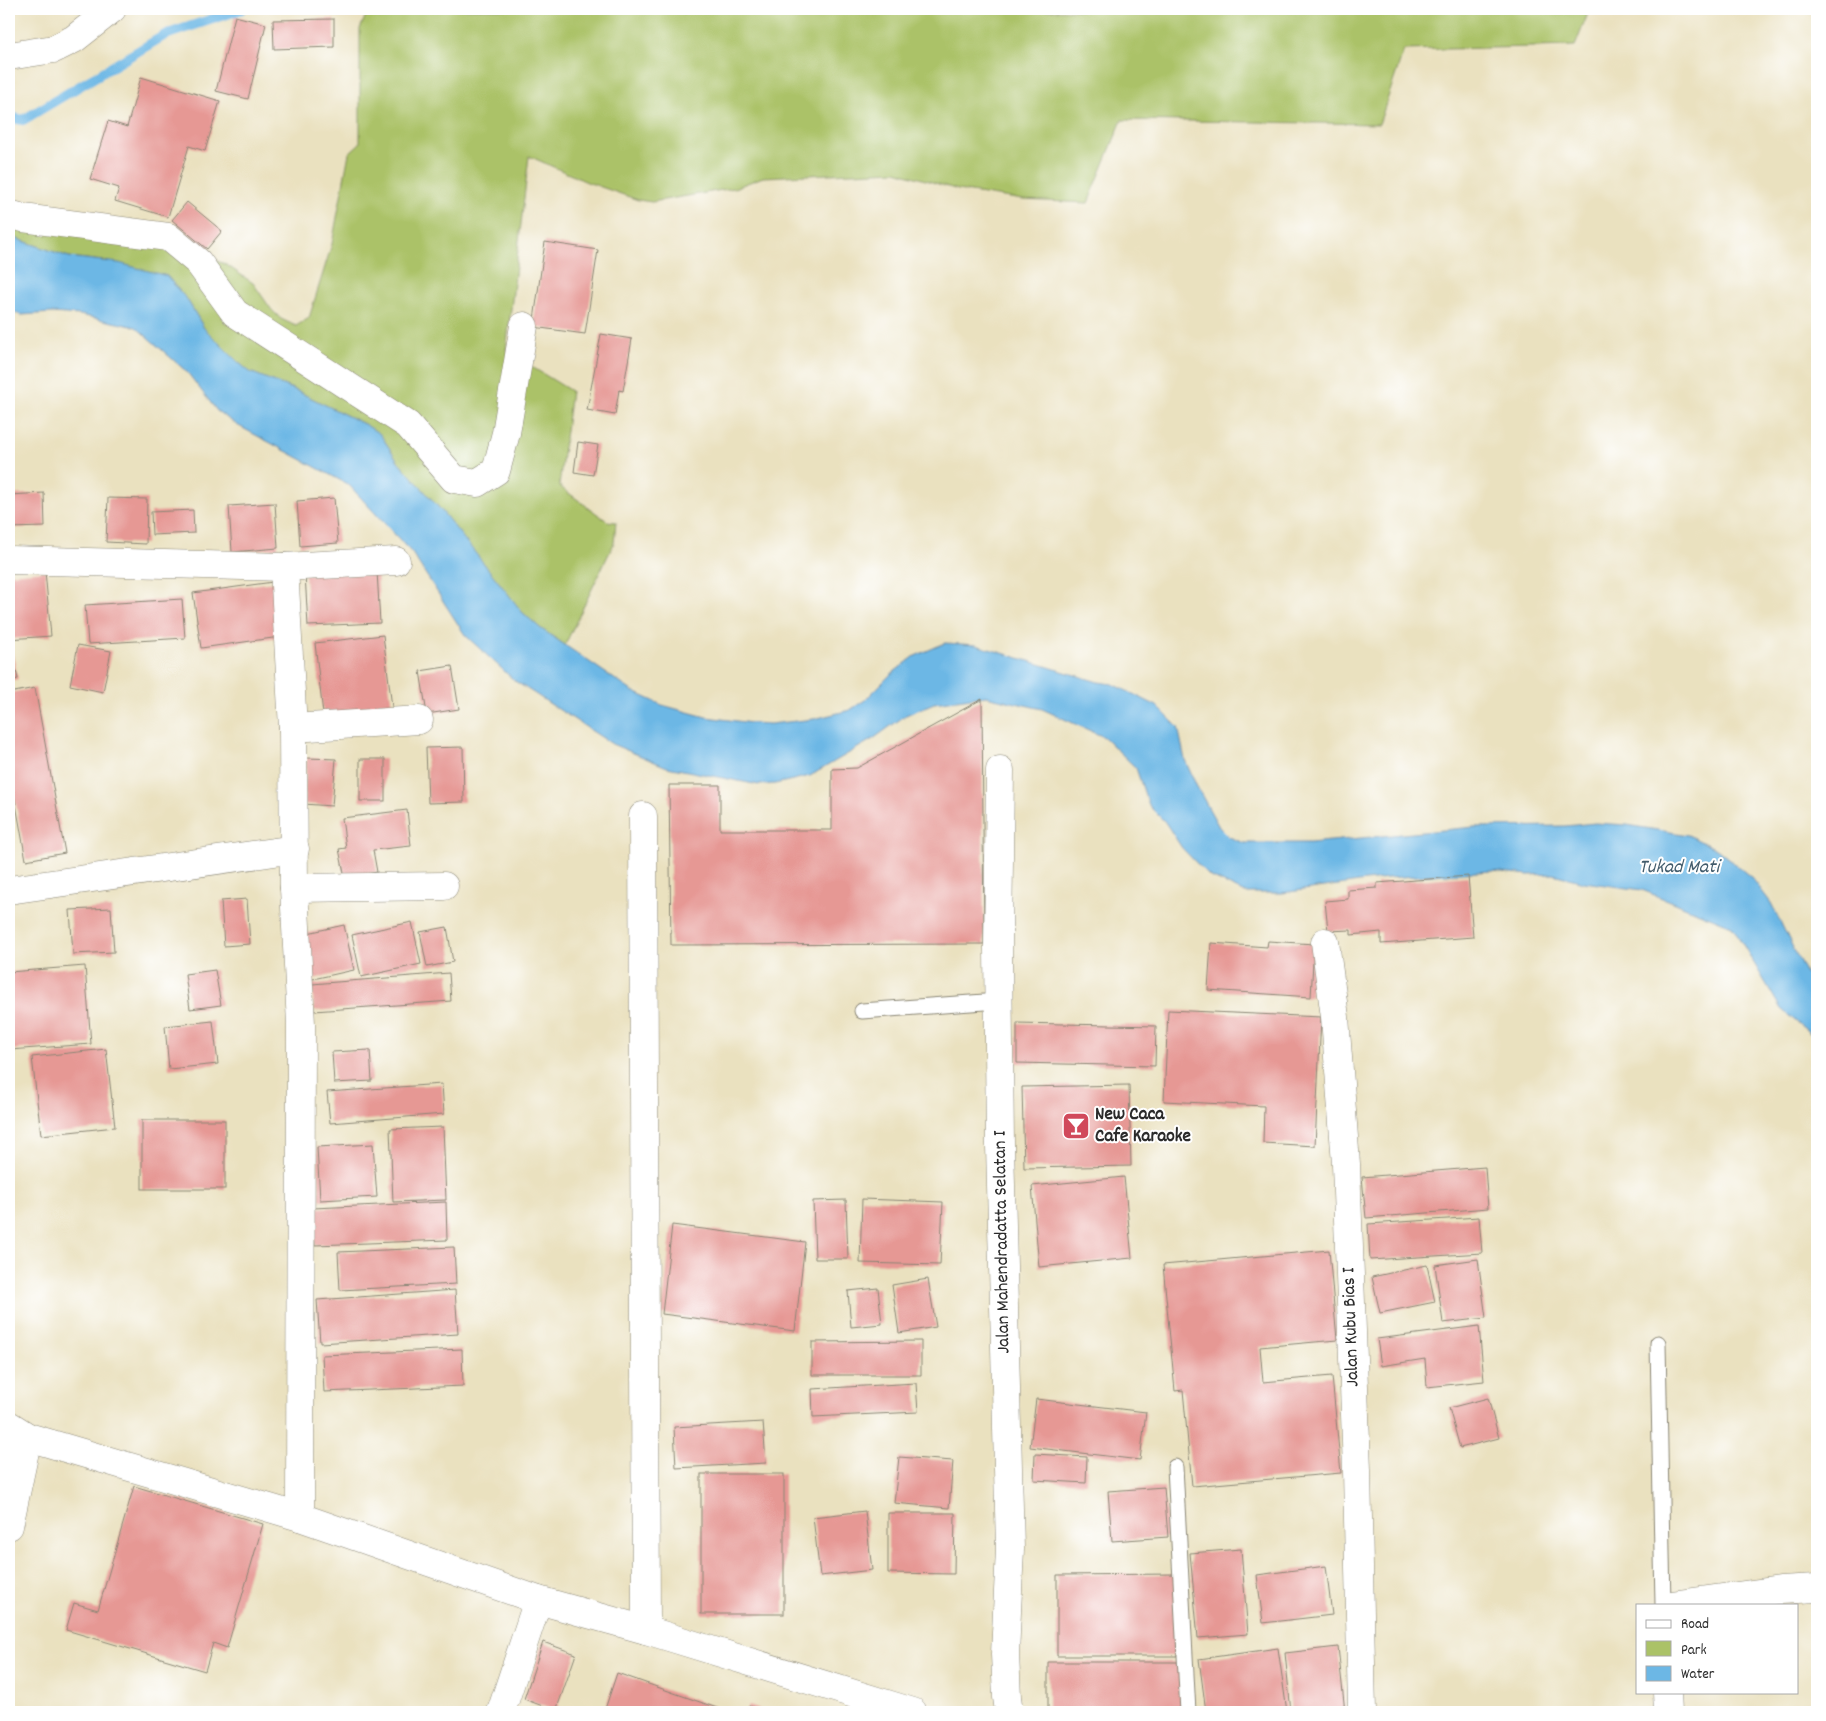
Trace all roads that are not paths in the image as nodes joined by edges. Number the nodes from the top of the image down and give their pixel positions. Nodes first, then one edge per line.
1 (112, 9) edge
2 (9, 56) edge
3 (9, 214) edge
4 (524, 326) dead end
5 (9, 560) edge
6 (396, 561) dead end
7 (284, 567) junction
8 (419, 720) dead end
9 (293, 728) junction
10 (1000, 770) dead end
11 (643, 816) dead end
12 (295, 849) junction
13 (444, 886) dead end
14 (294, 888) junction
15 (9, 890) edge
16 (1325, 942) dead end
17 (998, 1002) junction
18 (862, 1011) dead end
19 (1658, 1343) dead end
20 (19, 1431) edge
21 (1175, 1467) dead end
22 (300, 1517) junction
23 (9, 1526) edge
24 (1817, 1588) edge
25 (538, 1600) junction
26 (1663, 1604) edge
27 (1678, 1604) edge
28 (646, 1630) junction
29 (1667, 1694) edge
30 (502, 1712) edge
31 (913, 1712) edge
32 (1009, 1712) edge
33 (1188, 1712) edge
34 (1362, 1712) edge
35 (1668, 1712) edge

1 - 2 street
3 - 4 street
5 - 7 street
6 - 7 street
7 - 9 street
8 - 9 street
9 - 12 street
10 - 17 street, Jalan Mahendradatta Selatan I
11 - 28 street
12 - 14 street
12 - 15 street
13 - 14 street
14 - 22 street
16 - 34 street, Jalan Kubu Bias I
17 - 18 lane
17 - 32 street, Jalan Mahendradatta Selatan I
19 - 26 lane
20 - 22 street
20 - 23 street
21 - 33 lane
22 - 25 street
24 - 27 street
25 - 28 street
25 - 30 street
28 - 31 street
29 - 35 street

